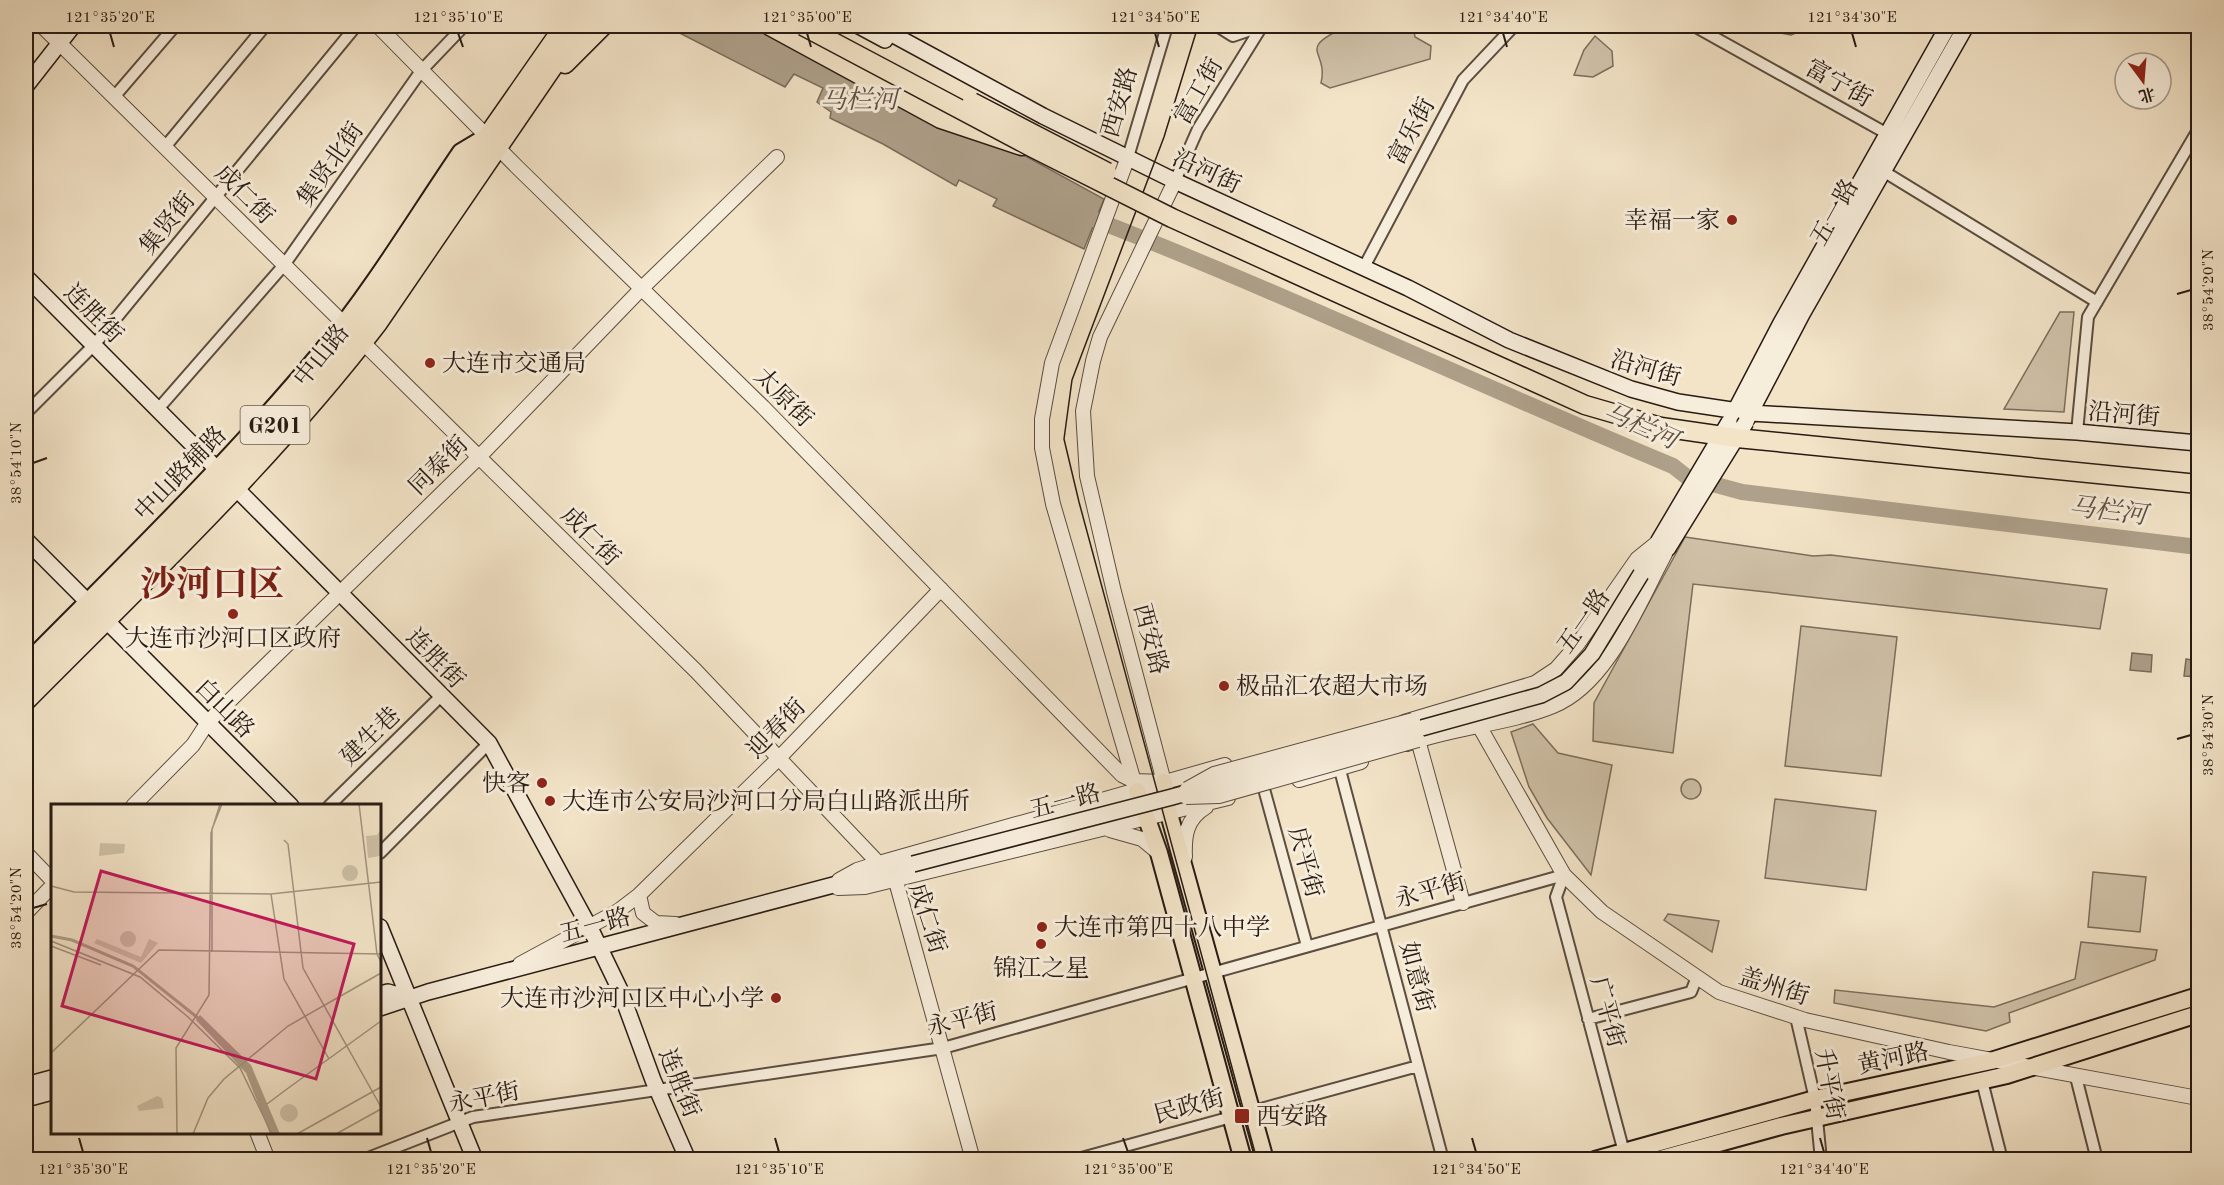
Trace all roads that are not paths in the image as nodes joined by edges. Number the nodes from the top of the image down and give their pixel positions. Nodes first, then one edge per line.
1 (42, 26) edge
2 (73, 26) edge
3 (175, 26) edge
4 (265, 26) edge
5 (356, 26) edge
6 (378, 26) edge
7 (464, 26) edge
8 (564, 26) edge
9 (581, 26) edge
10 (603, 26) edge
11 (770, 26) edge
12 (803, 26) edge
13 (827, 26) edge
14 (859, 26) edge
15 (877, 26) edge
16 (1167, 26) edge
17 (1217, 26) edge
18 (1262, 26) edge
19 (1514, 26) edge
20 (1694, 26) edge
21 (1948, 26) edge
22 (1966, 26) edge
23 (59, 42) junction
24 (421, 71) junction
25 (26, 86) edge
26 (114, 97) junction
27 (531, 100) junction
28 (2199, 130) edge
29 (1886, 133) junction
30 (1901, 141) junction
31 (492, 142) junction
32 (165, 147) junction
33 (1033, 148) junction
34 (777, 157) dead end
35 (1128, 157) junction
36 (1883, 171) junction
37 (1175, 181) junction
38 (216, 197) junction
39 (284, 265) junction
40 (1364, 269) junction
41 (26, 277) edge
42 (642, 288) junction
43 (2097, 302) junction
44 (353, 332) junction
45 (94, 345) junction
46 (159, 408) junction
47 (26, 413) edge
48 (1740, 417) junction
49 (2077, 432) junction
50 (2199, 443) edge
51 (479, 457) junction
52 (2199, 476) edge
53 (228, 478) junction
54 (2199, 484) edge
55 (26, 540) edge
56 (1663, 545) junction
57 (941, 589) junction
58 (341, 592) junction
59 (97, 611) junction
60 (26, 664) edge
61 (26, 682) edge
62 (441, 696) junction
63 (26, 702) edge
64 (1469, 704) junction
65 (1413, 720) junction
66 (208, 723) junction
67 (1477, 724) junction
68 (1418, 740) junction
69 (489, 743) junction
70 (1156, 755) junction
71 (780, 757) junction
72 (1114, 766) junction
73 (1215, 768) junction
74 (1340, 770) junction
75 (1136, 786) junction
76 (1264, 789) junction
77 (1168, 798) junction
78 (1216, 801) junction
79 (1100, 802) junction
80 (135, 804) edge
81 (289, 804) edge
82 (331, 804) edge
83 (1146, 819) junction
84 (1093, 832) junction
85 (381, 852) edge
86 (26, 853) edge
87 (1159, 853) junction
88 (885, 871) junction
89 (1185, 875) junction
90 (1564, 875) junction
91 (51, 879) edge
92 (51, 887) edge
93 (639, 895) junction
94 (1463, 903) junction
95 (26, 913) edge
96 (684, 925) junction
97 (1382, 926) junction
98 (589, 927) junction
99 (381, 930) edge
100 (1307, 946) junction
101 (598, 948) junction
102 (1214, 972) junction
103 (502, 973) junction
104 (1697, 977) junction
105 (1194, 978) junction
106 (381, 994) edge
107 (2199, 996) edge
108 (408, 998) junction
109 (381, 1008) edge
110 (2199, 1014) edge
111 (1796, 1017) junction
112 (1588, 1019) junction
113 (943, 1048) junction
114 (1991, 1061) junction
115 (1418, 1066) junction
116 (2032, 1066) junction
117 (2076, 1077) junction
118 (51, 1078) edge
119 (1982, 1081) junction
120 (26, 1085) edge
121 (658, 1090) junction
122 (51, 1092) edge
123 (2199, 1098) edge
124 (26, 1099) edge
125 (1815, 1099) junction
126 (1251, 1111) junction
127 (1231, 1116) junction
128 (1817, 1118) junction
129 (460, 1120) junction
130 (258, 1134) edge
131 (1625, 1155) edge
132 (268, 1160) edge
133 (363, 1160) edge
134 (476, 1160) edge
135 (688, 1160) edge
136 (973, 1160) edge
137 (1074, 1160) edge
138 (1243, 1160) edge
139 (1265, 1160) edge
140 (1443, 1160) edge
141 (1595, 1160) edge
142 (1657, 1160) edge
143 (1821, 1160) edge
144 (2001, 1160) edge
145 (2097, 1160) edge

1 - 23 street, 成仁街
2 - 23 main road
3 - 26 street
4 - 32 street
5 - 38 street, 集贤街
6 - 24 street, 太原街
7 - 24 street, 集贤北街
8 - 31 highway, 中山路 / G201
9 - 27 highway, 中山路 / G201
10 - 27 highway
11 - 33 highway, bridge
12 - 33 highway, bridge
13 - 52 highway, bridge
14 - 35 main road, 沿河街
15 - 35 main road, 沿河街
16 - 35 street, 西安路
17 - 18 street
18 - 37 street, 富工街
19 - 40 street, 富乐街
20 - 29 street, 富宁街
21 - 29 main road, 五一路
22 - 30 main road, 五一路
23 - 25 main road
23 - 26 street, 成仁街
24 - 31 street, 太原街
24 - 39 street, 集贤北街
26 - 32 street, 成仁街
27 - 31 highway, 中山路 / G201
28 - 43 street
29 - 30 street, 富宁街
29 - 48 main road, 五一路
30 - 36 main road, 五一路
31 - 42 street, 太原街
31 - 44 highway, 中山路 / G201
31 - 44 main road, 中山路辅路
32 - 38 street, 成仁街
33 - 54 highway, bridge
34 - 42 street, 同泰街
35 - 37 main road, 沿河街
35 - 75 street
36 - 43 street
36 - 48 main road, 五一路
37 - 40 main road, 沿河街
37 - 70 street, 西安路
38 - 39 street, 成仁街
38 - 45 street, 集贤街
39 - 44 street, 成仁街
39 - 46 street, 集贤北街
40 - 48 main road, 沿河街
41 - 45 main road, 连胜街
42 - 51 street, 同泰街
42 - 57 street, 太原街
43 - 49 street
44 - 51 street, 成仁街
44 - 53 highway, 中山路 / G201
44 - 53 main road, 中山路辅路
45 - 46 main road, 连胜街
45 - 47 street, 集贤街
46 - 53 main road, 连胜街
48 - 49 main road, 沿河街
48 - 56 main road, 五一路, bridge
49 - 50 main road, 沿河街
51 - 58 street, 同泰街
51 - 71 street, 成仁街
53 - 58 main road, 连胜街
53 - 59 highway, 中山路 / G201
53 - 59 main road, 中山路辅路
55 - 59 main road, 白山路
56 - 64 street
56 - 67 street
56 - 77 main road, 五一路, bridge
57 - 71 street, 迎春街
57 - 72 street, 太原街
58 - 62 main road, 连胜街
58 - 66 street, 同泰街
59 - 60 main road, 中山路辅路
59 - 61 highway, 中山路 / G201
59 - 63 highway, 中山路 / G201
59 - 66 main road, 白山路
62 - 69 main road, 连胜街
62 - 82 street, 建生巷
64 - 65 street
64 - 67 street, 盖州街
65 - 73 street
65 - 77 street, bridge
66 - 80 street, 同泰街
66 - 81 main road, 白山路
67 - 68 street
67 - 90 street, 盖州街
68 - 74 street
68 - 77 street, bridge
68 - 94 street
69 - 85 street
69 - 98 main road, 连胜街
70 - 73 street
70 - 77 street, 西安路
71 - 88 street, 成仁街
71 - 93 street, 迎春街
72 - 75 street, 太原街
72 - 79 street
73 - 77 street
74 - 76 street
74 - 97 street, 如意街
75 - 77 street, 太原街
75 - 77 street
75 - 79 street
75 - 83 main road
76 - 78 street
76 - 100 street, 庆平街
77 - 78 street
77 - 83 street
77 - 88 main road, 五一路, bridge
77 - 89 main road, 西安路
78 - 89 street
79 - 88 street
83 - 84 street
83 - 87 main road
84 - 87 street
84 - 88 street
86 - 91 street
87 - 105 main road
88 - 96 main road, 五一路
88 - 113 street, 成仁街
89 - 102 main road, 西安路
90 - 94 street, 永平街
90 - 104 street, 盖州街
90 - 112 street, 广平街
92 - 95 street
93 - 96 street
93 - 98 street, 迎春街
94 - 97 street, 永平街
96 - 101 main road, 五一路
97 - 100 street, 永平街
97 - 115 street, 如意街
98 - 101 main road, 连胜街
98 - 103 street, 迎春街
99 - 108 main road
100 - 102 street, 永平街
101 - 103 main road, 五一路
101 - 121 main road, 连胜街
102 - 105 street, 永平街
102 - 126 main road, 西安路
103 - 108 main road, 五一路
104 - 111 street, 盖州街
104 - 112 street
105 - 113 street, 永平街
105 - 127 main road
106 - 108 main road, 五一路
107 - 114 main road, 黄河路
108 - 109 main road, 五一路
108 - 129 main road
110 - 116 main road, 黄河路
111 - 114 street, 盖州街
111 - 125 street, 升平街
112 - 131 street, 广平街
113 - 121 street, 永平街
113 - 136 street, 成仁街
114 - 116 street, 盖州街
114 - 125 main road, 黄河路
115 - 126 street, 民政街
115 - 140 street, 如意街
116 - 117 street, 盖州街
116 - 119 main road, 黄河路
117 - 123 street, 盖州街
117 - 145 street
118 - 120 main road
119 - 128 main road, 黄河路
119 - 144 street
121 - 129 street, 永平街
121 - 135 main road, 连胜街
122 - 124 main road
125 - 128 street, 升平街
125 - 131 main road, 黄河路
126 - 127 street, 民政街
126 - 139 main road, 西安路
127 - 137 street, 民政街
127 - 138 main road
128 - 142 main road, 黄河路
128 - 143 street, 升平街
129 - 133 street, 永平街
129 - 134 main road
130 - 132 street
131 - 141 main road, 黄河路

